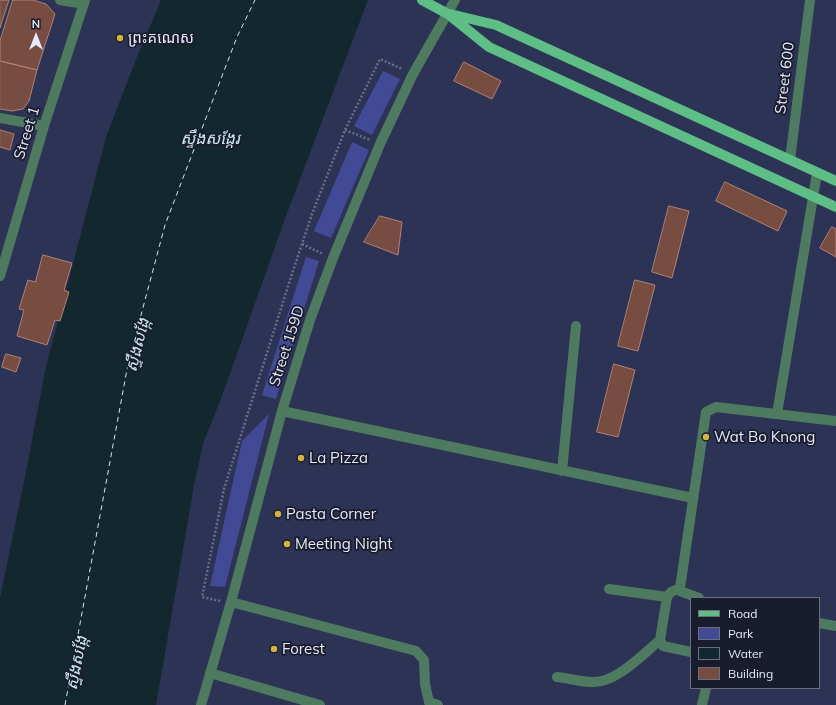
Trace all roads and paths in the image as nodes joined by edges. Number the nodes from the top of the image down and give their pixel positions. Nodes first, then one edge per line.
1 (60, 0) edge
2 (422, 0) edge
3 (455, 0) edge
4 (810, 0) edge
5 (85, 2) edge
6 (448, 14) junction
7 (413, 74) junction
8 (0, 118) edge
9 (44, 126) junction
10 (344, 130) junction
11 (380, 144) junction
12 (790, 160) junction
13 (817, 173) junction
14 (836, 182) edge
15 (813, 196) junction
16 (836, 207) edge
17 (5, 244) edge
18 (302, 244) junction
19 (333, 258) junction
20 (0, 276) edge
21 (576, 326) dead end
22 (282, 411) junction
23 (777, 414) junction
24 (836, 421) edge
25 (562, 471) junction
26 (693, 498) junction
27 (680, 588) junction
28 (609, 589) dead end
29 (667, 597) junction
30 (696, 597) edge
31 (231, 602) junction
32 (820, 623) edge
33 (836, 626) edge
34 (660, 640) junction
35 (690, 652) edge
36 (210, 673) junction
37 (556, 677) dead end
38 (706, 689) edge
39 (201, 705) edge
40 (320, 705) edge
41 (438, 705) edge
42 (702, 705) edge

1 - 5 street
2 - 6 main road
3 - 6 street, Street 159D
4 - 12 street, Street 600
5 - 9 street, Street 1
6 - 7 street, Street 159D
6 - 12 main road
6 - 15 main road
7 - 10 path
7 - 11 street, Street 159D
8 - 9 street
9 - 17 street, Street 1
10 - 11 path
10 - 18 path
11 - 19 street, Street 159D
12 - 13 main road
13 - 14 main road
13 - 15 street
15 - 16 main road
15 - 23 street
17 - 20 street, Street 1
18 - 19 path
18 - 31 path
19 - 22 street, Street 159D
21 - 25 street
22 - 25 street
22 - 31 street, Street 159D
23 - 24 street
23 - 26 street
25 - 26 street
26 - 27 street
27 - 29 street
27 - 30 street
28 - 29 street
29 - 34 street
31 - 36 street, Street 159D
31 - 41 street
32 - 33 street
34 - 35 street
34 - 37 street
36 - 39 street, Street 159D
36 - 40 street
38 - 42 street

